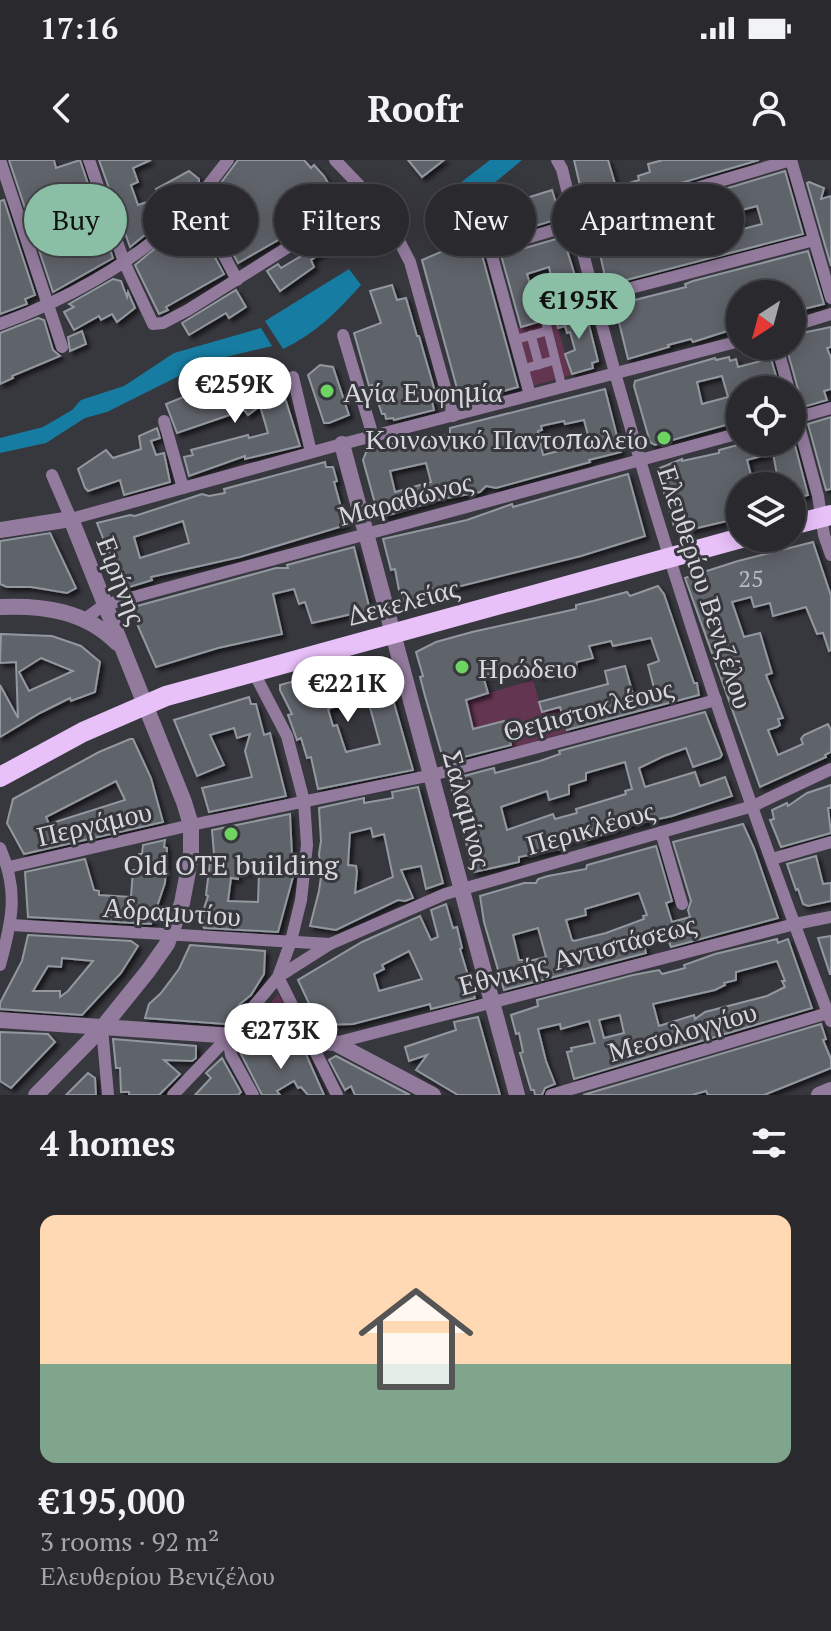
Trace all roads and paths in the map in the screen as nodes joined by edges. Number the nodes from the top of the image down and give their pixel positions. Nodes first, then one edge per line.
1 (0, 160) edge
2 (89, 160) edge
3 (228, 160) edge
4 (335, 160) edge
5 (557, 160) edge
6 (791, 160) edge
7 (209, 184) edge
8 (566, 184) edge
9 (710, 184) edge
10 (814, 240) junction
11 (143, 248) edge
12 (224, 256) edge
13 (275, 256) edge
14 (491, 256) edge
15 (584, 256) edge
16 (124, 262) junction
17 (237, 280) junction
18 (595, 297) junction
19 (831, 298) edge
20 (47, 304) junction
21 (543, 311) joint
22 (831, 314) edge
23 (806, 322) edge
24 (0, 324) edge
25 (547, 331) junction
26 (343, 335) dead end
27 (531, 335) junction
28 (514, 340) junction
29 (726, 345) edge
30 (62, 347) dead end
31 (555, 360) junction
32 (539, 365) junction
33 (523, 369) junction
34 (616, 373) junction
35 (293, 377) dead end
36 (562, 387) junction
37 (530, 395) junction
38 (831, 408) edge
39 (806, 415) edge
40 (453, 416) junction
41 (164, 421) dead end
42 (373, 436) junction
43 (726, 437) edge
44 (342, 444) junction
45 (311, 452) junction
46 (806, 455) edge
47 (641, 459) junction
48 (52, 475) dead end
49 (183, 488) junction
50 (826, 517) edge
51 (71, 519) junction
52 (806, 522) edge
53 (0, 530) edge
54 (366, 533) junction
55 (726, 542) edge
56 (831, 555) edge
57 (668, 557) junction
58 (104, 605) junction
59 (0, 607) edge
60 (86, 618) junction
61 (394, 633) junction
62 (120, 647) junction
63 (253, 671) junction
64 (716, 700) junction
65 (146, 703) junction
66 (831, 769) edge
67 (432, 775) junction
68 (0, 777) edge
69 (304, 801) junction
70 (753, 806) junction
71 (191, 825) junction
72 (661, 832) junction
73 (831, 842) edge
74 (0, 848) edge
75 (772, 859) junction
76 (9, 867) junction
77 (462, 889) junction
78 (682, 904) dead end
79 (831, 917) edge
80 (795, 924) junction
81 (11, 925) junction
82 (171, 934) junction
83 (291, 941) junction
84 (330, 944) junction
85 (0, 965) edge
86 (278, 977) junction
87 (493, 1004) junction
88 (830, 1017) edge
89 (0, 1020) edge
90 (102, 1028) junction
91 (228, 1037) junction
92 (311, 1041) junction
93 (335, 1043) junction
94 (831, 1090) edge
95 (36, 1095) edge
96 (108, 1095) edge
97 (173, 1095) edge
98 (253, 1095) edge
99 (337, 1095) edge
100 (433, 1095) edge
101 (517, 1095) edge
102 (551, 1095) edge
103 (819, 1095) edge

1 - 20 street
2 - 16 street
3 - 7 street
4 - 40 street
5 - 8 street, Ελευθερίου Βενιζέλου
6 - 9 street
6 - 10 street
10 - 18 street
10 - 19 street
11 - 16 street
12 - 17 street
13 - 17 street
14 - 28 street
15 - 18 street, Ελευθερίου Βενιζέλου
16 - 17 street
16 - 20 street
18 - 21 street
18 - 34 street, Ελευθερίου Βενιζέλου
20 - 24 street
20 - 30 street
21 - 25 street
22 - 23 street
25 - 27 street
25 - 31 street
26 - 42 street
27 - 28 street
27 - 32 street
28 - 33 street
29 - 34 street
31 - 32 street
31 - 36 street
32 - 33 street
33 - 37 street
34 - 36 street
34 - 47 street, Ελευθερίου Βενιζέλου
35 - 45 street
36 - 37 street
37 - 40 street
38 - 39 street
40 - 42 street
41 - 49 street
42 - 44 street
43 - 47 street, Μαραθώνος
44 - 45 street
44 - 54 street, Σαλαμίνος
45 - 49 street
46 - 50 street
47 - 54 street, Μαραθώνος
47 - 57 street, Ελευθερίου Βενιζέλου
48 - 51 street, Ειρήνης
49 - 51 street
50 - 52 main road
50 - 56 street
51 - 53 street
51 - 58 street, Ειρήνης
54 - 58 street, Μαραθώνος
54 - 61 street, Σαλαμίνος
55 - 57 main road, Δεκελείας
57 - 61 main road, Δεκελείας
57 - 64 street, Ελευθερίου Βενιζέλου
58 - 60 street, Μαραθώνος
58 - 62 street, Ειρήνης
59 - 60 street
60 - 62 street
61 - 63 main road, Δεκελείας
61 - 67 street, Σαλαμίνος
62 - 65 street, Ειρήνης
63 - 65 main road, Δεκελείας
63 - 69 street
64 - 67 street, Θεμιστοκλέους
64 - 70 street, Ελευθερίου Βενιζέλου
65 - 68 main road, Δεκελείας
65 - 71 street, Ειρήνης
66 - 70 street, Περικλέους
67 - 69 street, Θεμιστοκλέους
67 - 77 street, Σαλαμίνος
69 - 71 street, Θεμιστοκλέους
69 - 83 street
70 - 72 street, Περικλέους
70 - 75 street, Ελευθερίου Βενιζέλου
71 - 76 street, Περγάμου
71 - 82 street
72 - 77 street, Περικλέους
72 - 78 street
73 - 75 street
74 - 76 street
75 - 80 street, Ελευθερίου Βενιζέλου
76 - 81 street
77 - 84 street, Περικλέους
77 - 87 street, Σαλαμίνος
79 - 80 street, Εθνικής Αντιστάσεως
80 - 87 street, Εθνικής Αντιστάσεως
80 - 88 street, Ελευθερίου Βενιζέλου
81 - 82 street, Αδραμυτίου
81 - 85 street
82 - 83 street, Αδραμυτίου
82 - 90 street
83 - 84 street, Αδραμυτίου
83 - 86 street
84 - 86 street, Περικλέους
86 - 91 street
86 - 92 street
87 - 93 street, Εθνικής Αντιστάσεως
87 - 101 street, Σαλαμίνος
88 - 102 street, Μεσολογγίου
89 - 90 street
90 - 91 street
90 - 95 street
90 - 96 street
91 - 92 street
91 - 97 street
91 - 98 street
92 - 93 street
92 - 99 street
93 - 100 street
94 - 103 street

